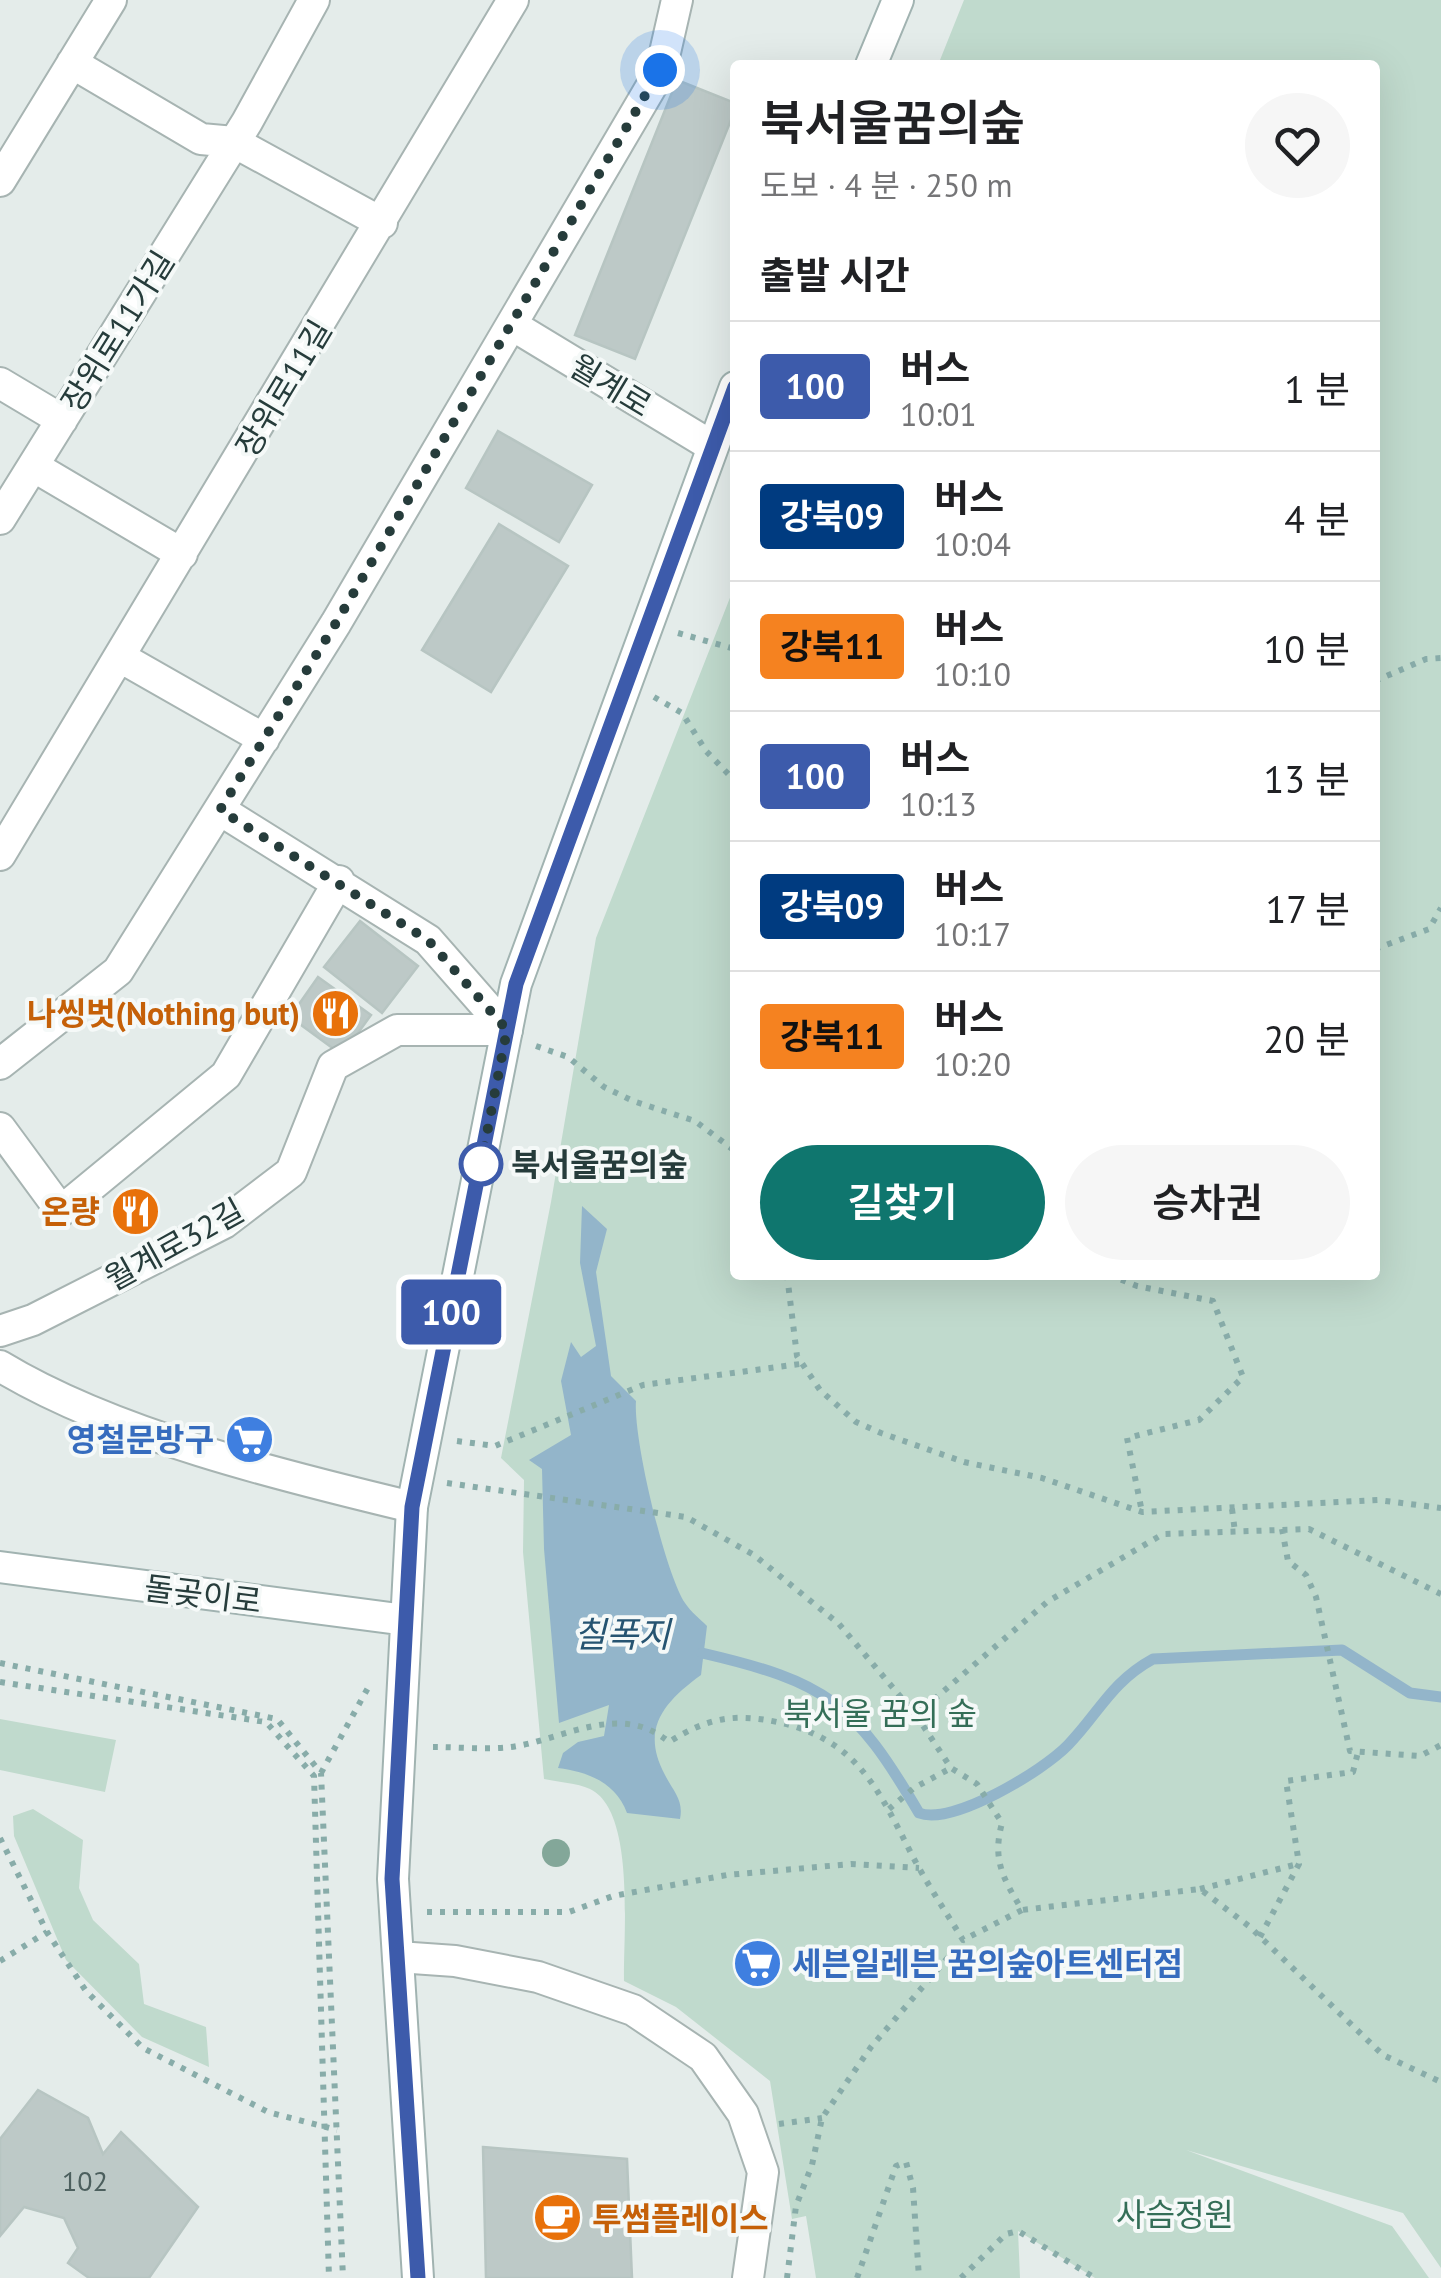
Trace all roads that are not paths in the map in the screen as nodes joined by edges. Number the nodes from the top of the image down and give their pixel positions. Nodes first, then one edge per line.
1 (111, 0) edge
2 (314, 0) edge
3 (512, 0) edge
4 (676, 0) edge
5 (898, 0) edge
6 (873, 60) edge
7 (72, 64) junction
8 (234, 142) junction
9 (0, 181) edge
10 (382, 223) junction
11 (512, 325) junction
12 (0, 383) edge
13 (730, 399) edge
14 (62, 420) junction
15 (710, 446) junction
16 (33, 466) junction
17 (0, 519) edge
18 (182, 554) junction
19 (120, 657) junction
20 (264, 739) junction
21 (220, 810) junction
22 (0, 855) edge
23 (339, 881) junction
24 (506, 1036) junction
25 (0, 1064) edge
26 (0, 1128) edge
27 (0, 1331) edge
28 (0, 1366) edge
29 (415, 1493) junction
30 (0, 1568) edge
31 (406, 1620) junction
32 (398, 1957) junction
33 (418, 2278) edge
34 (748, 2278) edge

1 - 7 street
2 - 8 street, 장위로11가길
3 - 10 street, 장위로11길
4 - 11 street
5 - 6 street
7 - 8 street
7 - 9 street
8 - 10 street
8 - 14 street, 장위로11가길
10 - 18 street, 장위로11길
11 - 15 street, 월계로
11 - 20 street
12 - 14 street
13 - 15 street
14 - 16 street, 장위로11가길
15 - 24 street
16 - 17 street, 장위로11가길
16 - 18 street
18 - 19 street, 장위로11길
19 - 20 street
19 - 22 street, 장위로11길
20 - 21 street
21 - 23 street
21 - 25 street
23 - 24 street
23 - 26 street
24 - 27 street, 월계로32길
24 - 29 street
28 - 29 street
29 - 31 street
30 - 31 street, 돌곶이로
31 - 32 street
32 - 33 street
32 - 34 street

